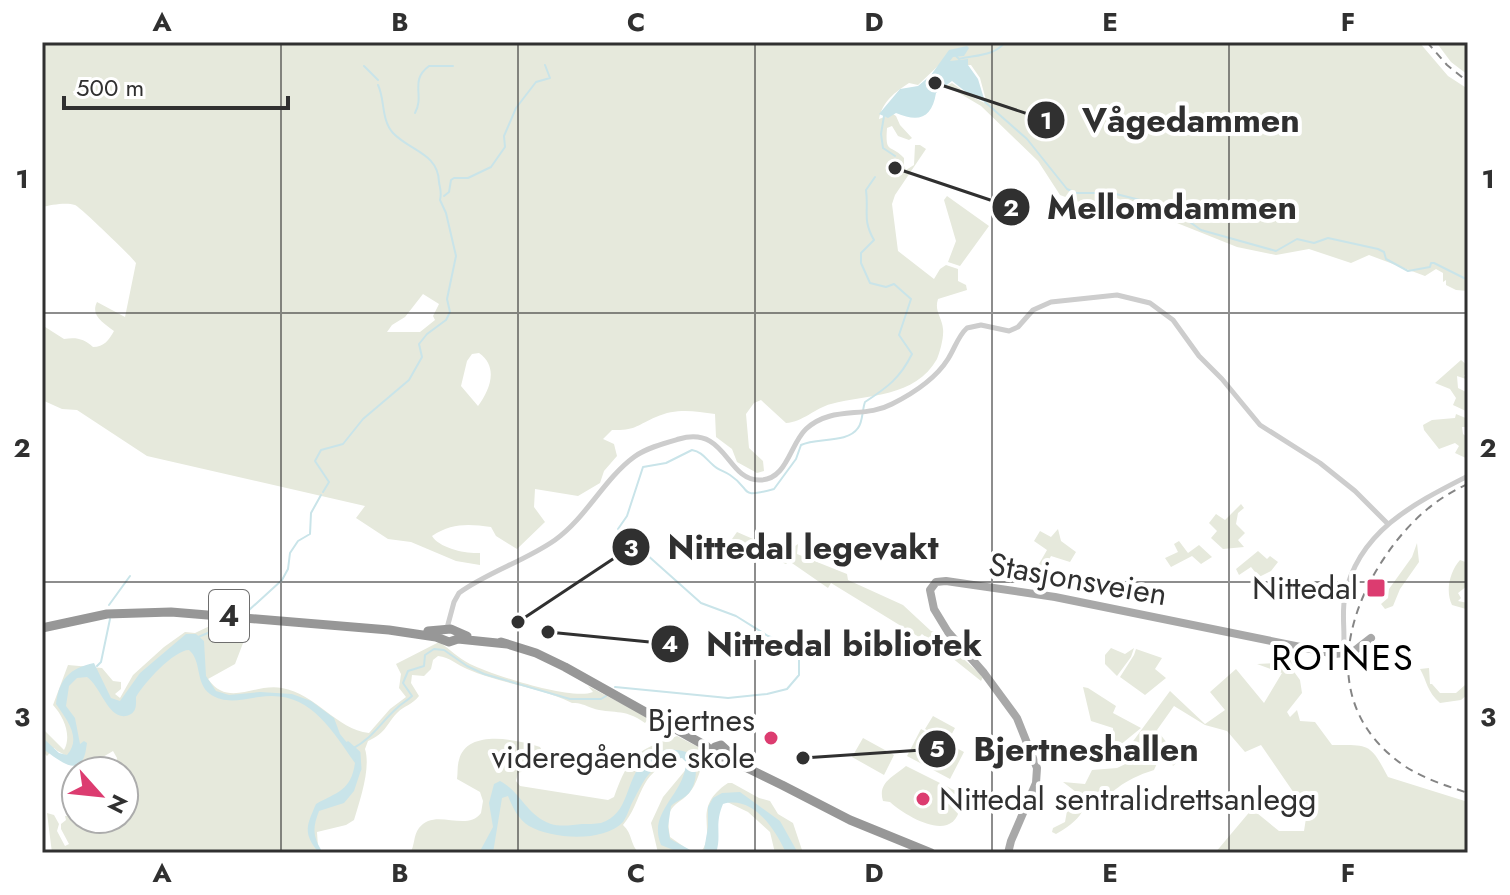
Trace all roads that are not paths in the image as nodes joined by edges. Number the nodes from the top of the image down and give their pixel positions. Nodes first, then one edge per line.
1 (1468, 476) edge
2 (1388, 524) junction
3 (42, 628) edge
4 (450, 634) junction
5 (1371, 638) dead end
6 (1343, 654) junction
7 (931, 853) edge
8 (1008, 853) edge

1 - 2 street
2 - 4 street
2 - 6 street
3 - 4 highway, 4
4 - 7 highway, 4
5 - 6 main road
6 - 8 main road, Stasjonsveien

